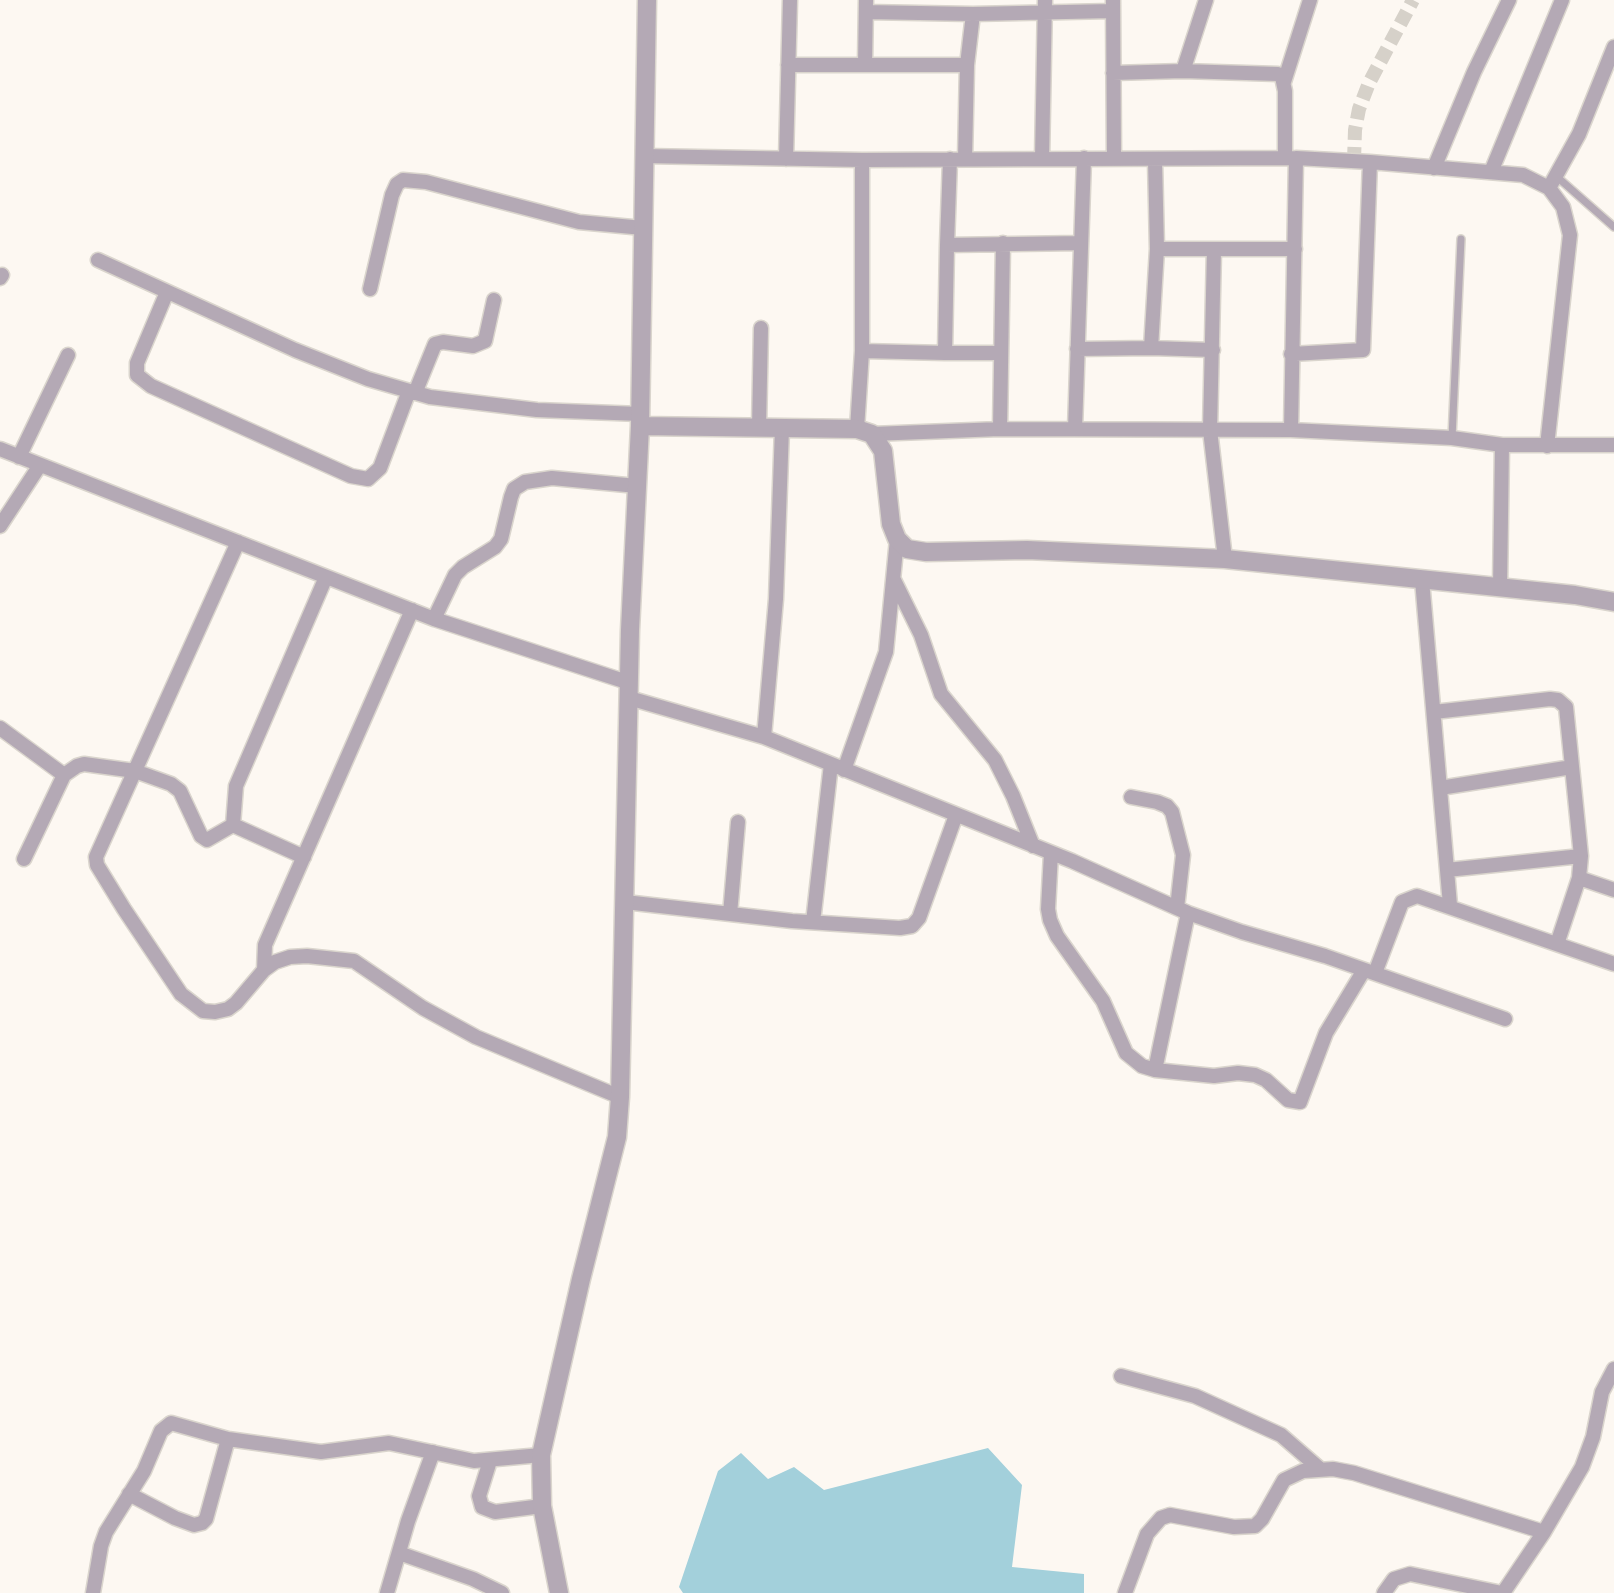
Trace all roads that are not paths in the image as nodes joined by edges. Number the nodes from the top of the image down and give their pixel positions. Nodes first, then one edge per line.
1 (647, 0) edge
2 (790, 0) edge
3 (1206, 0) edge
4 (1310, 0) edge
5 (1509, 0) edge
6 (1562, 0) edge
7 (1112, 5) edge
8 (866, 6) edge
9 (1044, 6) edge
10 (973, 14) junction
11 (1614, 47) edge
12 (788, 65) junction
13 (865, 65) junction
14 (967, 65) junction
15 (1183, 71) junction
16 (1113, 73) junction
17 (1284, 82) junction
18 (644, 156) junction
19 (1084, 158) junction
20 (1291, 158) junction
21 (786, 159) junction
22 (957, 159) junction
23 (1042, 159) junction
24 (1114, 159) junction
25 (862, 160) junction
26 (1155, 160) junction
27 (1370, 162) junction
28 (1434, 168) junction
29 (1491, 172) junction
30 (1552, 182) junction
31 (1614, 227) edge
32 (643, 228) junction
33 (1461, 239) dead end
34 (1003, 243) junction
35 (1081, 243) junction
36 (947, 245) junction
37 (1157, 249) junction
38 (1214, 249) junction
39 (1295, 249) junction
40 (98, 260) dead end
41 (370, 289) dead end
42 (167, 292) junction
43 (494, 300) dead end
44 (761, 328) dead end
45 (1151, 348) junction
46 (1077, 349) junction
47 (1213, 350) junction
48 (862, 351) junction
49 (945, 353) junction
50 (1001, 353) junction
51 (1291, 354) junction
52 (68, 355) dead end
53 (412, 392) junction
54 (640, 420) junction
55 (759, 428) junction
56 (782, 428) junction
57 (1000, 429) junction
58 (1075, 429) junction
59 (1210, 430) junction
60 (1291, 430) junction
61 (864, 432) junction
62 (1452, 438) junction
63 (1502, 445) junction
64 (1614, 445) edge
65 (1547, 446) junction
66 (0, 449) edge
67 (19, 457) junction
68 (40, 465) junction
69 (637, 486) junction
70 (0, 526) edge
71 (897, 539) junction
72 (238, 542) junction
73 (1225, 559) junction
74 (326, 577) junction
75 (894, 580) junction
76 (1422, 580) junction
77 (1500, 588) junction
78 (1614, 602) edge
79 (412, 610) junction
80 (434, 619) junction
81 (630, 690) junction
82 (1434, 712) junction
83 (0, 728) edge
84 (764, 737) junction
85 (838, 767) junction
86 (1572, 767) junction
87 (135, 771) junction
88 (64, 775) junction
89 (1440, 788) junction
90 (1131, 797) dead end
91 (956, 815) junction
92 (738, 822) dead end
93 (233, 825) junction
94 (1033, 846) junction
95 (1051, 853) junction
96 (1581, 856) junction
97 (304, 857) junction
98 (24, 859) dead end
99 (1447, 870) junction
100 (1579, 878) junction
101 (1614, 890) edge
102 (625, 902) junction
103 (1450, 905) junction
104 (1183, 910) junction
105 (730, 914) junction
106 (813, 922) junction
107 (1557, 944) junction
108 (1614, 964) edge
109 (264, 970) junction
110 (1370, 971) junction
111 (1505, 1019) dead end
112 (1155, 1070) junction
113 (620, 1097) junction
114 (1614, 1369) edge
115 (1121, 1376) dead end
116 (228, 1439) junction
117 (433, 1452) junction
118 (541, 1455) junction
119 (490, 1461) junction
120 (1320, 1469) junction
121 (129, 1494) junction
122 (542, 1506) junction
123 (1544, 1532) junction
124 (399, 1553) junction
125 (93, 1593) edge
126 (387, 1593) edge
127 (502, 1593) edge
128 (559, 1593) edge
129 (1125, 1593) edge
130 (1384, 1593) edge
131 (1502, 1593) edge

1 - 18 street
2 - 12 street
3 - 15 street
4 - 17 street
5 - 28 street
6 - 29 street
7 - 9 street
7 - 16 street
8 - 10 street
8 - 13 street
9 - 10 street
9 - 23 street
10 - 14 street
11 - 30 street
12 - 13 street
12 - 21 street
13 - 14 street
14 - 22 street
15 - 16 street
15 - 17 street
16 - 24 street
17 - 20 street
18 - 21 street
18 - 32 street
19 - 23 street
19 - 24 street
19 - 35 street
20 - 26 street
20 - 27 street
20 - 39 street
21 - 25 street
22 - 23 street
22 - 25 street
22 - 36 street
24 - 26 street
25 - 48 street
26 - 37 street
27 - 28 street
27 - 51 street
28 - 29 street
29 - 30 street
30 - 31 lane
30 - 65 street
32 - 41 street
32 - 54 street
33 - 62 lane
34 - 35 street
34 - 36 street
34 - 50 street
35 - 46 street
36 - 49 street
37 - 38 street
37 - 45 street
38 - 39 street
38 - 47 street
39 - 51 street
40 - 42 street
42 - 53 street
42 - 53 street
43 - 53 street
44 - 55 street
45 - 46 street
45 - 47 street
46 - 58 street
47 - 59 street
48 - 49 street
48 - 61 street
49 - 50 street
50 - 57 street
51 - 60 street
52 - 67 street
53 - 54 street
54 - 55 street
54 - 69 street
55 - 56 street
56 - 61 street
56 - 84 street
57 - 58 street
57 - 61 street
58 - 59 street
59 - 60 street
59 - 73 street
60 - 62 street
61 - 71 street
62 - 63 street
63 - 65 street
63 - 77 street
64 - 65 street
66 - 67 street
67 - 68 street
68 - 70 street
68 - 72 street
69 - 80 street
69 - 81 street
71 - 73 street
71 - 75 street
72 - 74 street
72 - 87 street
73 - 76 street
74 - 79 street
74 - 93 street
75 - 85 street
75 - 94 street
76 - 77 street
76 - 82 street
77 - 78 street
79 - 80 street
79 - 97 street
80 - 81 street
81 - 84 street
81 - 102 street
82 - 86 street
82 - 89 street
83 - 88 street
84 - 85 street
85 - 91 street
85 - 106 street
86 - 89 street
86 - 96 street
87 - 88 street
87 - 93 street
87 - 109 street
88 - 98 street
89 - 99 street
90 - 104 street
91 - 94 street
91 - 106 street
92 - 105 street
93 - 97 street
94 - 95 street
95 - 104 street
95 - 112 street
96 - 99 street
96 - 100 street
97 - 109 street
99 - 103 street
100 - 101 street
100 - 107 street
102 - 105 street
102 - 113 street
103 - 107 street
103 - 110 street
104 - 110 street
104 - 112 street
105 - 106 street
107 - 108 street
109 - 113 street
110 - 111 street
110 - 112 street
113 - 118 street
114 - 123 street
115 - 120 street
116 - 117 street
116 - 121 street
116 - 121 street
117 - 119 street
117 - 124 street
118 - 119 street
118 - 122 street
119 - 122 street
120 - 123 street
120 - 129 street
121 - 125 street
122 - 128 street
123 - 131 street
124 - 126 street
124 - 127 street
130 - 131 street

